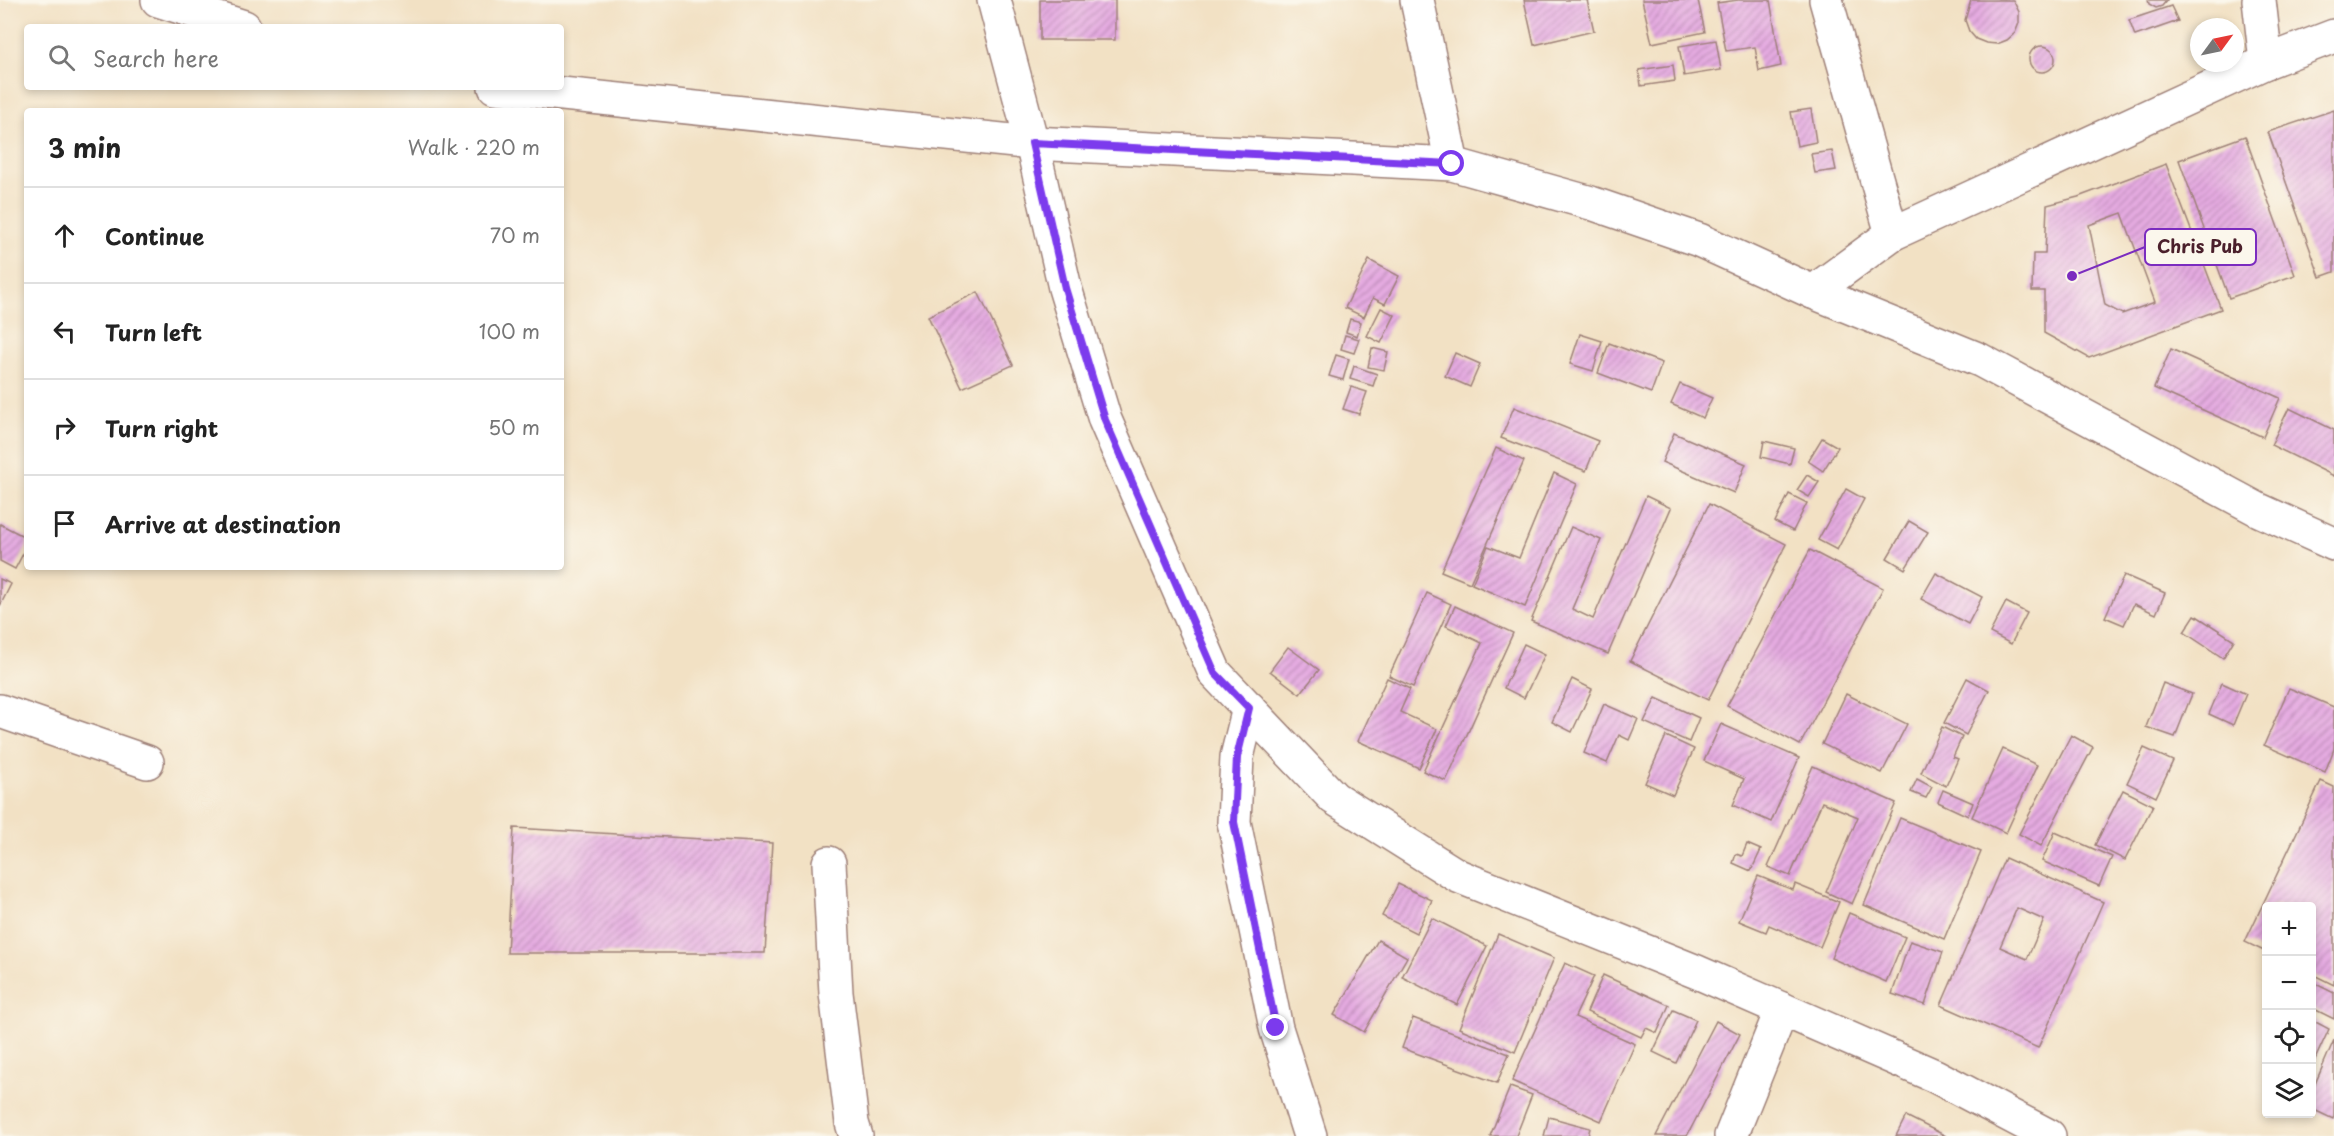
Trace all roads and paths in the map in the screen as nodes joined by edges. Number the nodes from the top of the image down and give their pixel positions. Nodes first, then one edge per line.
1 (158, 0) edge
2 (994, 0) edge
3 (1417, 0) edge
4 (1826, 0) edge
5 (2259, 0) edge
6 (234, 24) edge
7 (2334, 36) edge
8 (2266, 62) junction
9 (524, 90) edge
10 (1032, 143) junction
11 (1452, 164) junction
12 (1893, 234) junction
13 (1813, 292) junction
14 (2334, 544) edge
15 (1249, 708) junction
16 (0, 711) edge
17 (147, 762) dead end
18 (829, 863) dead end
19 (1782, 1009) junction
20 (856, 1136) edge
21 (1310, 1136) edge
22 (1731, 1136) edge
23 (2049, 1136) edge

1 - 6 street
2 - 10 street
3 - 11 street
4 - 12 street
5 - 8 street
7 - 8 street
8 - 12 street
9 - 10 street
10 - 11 street
10 - 15 street
11 - 13 street
12 - 13 street
13 - 14 street
15 - 19 street
15 - 21 street
16 - 17 street
18 - 20 street
19 - 22 street
19 - 23 street

